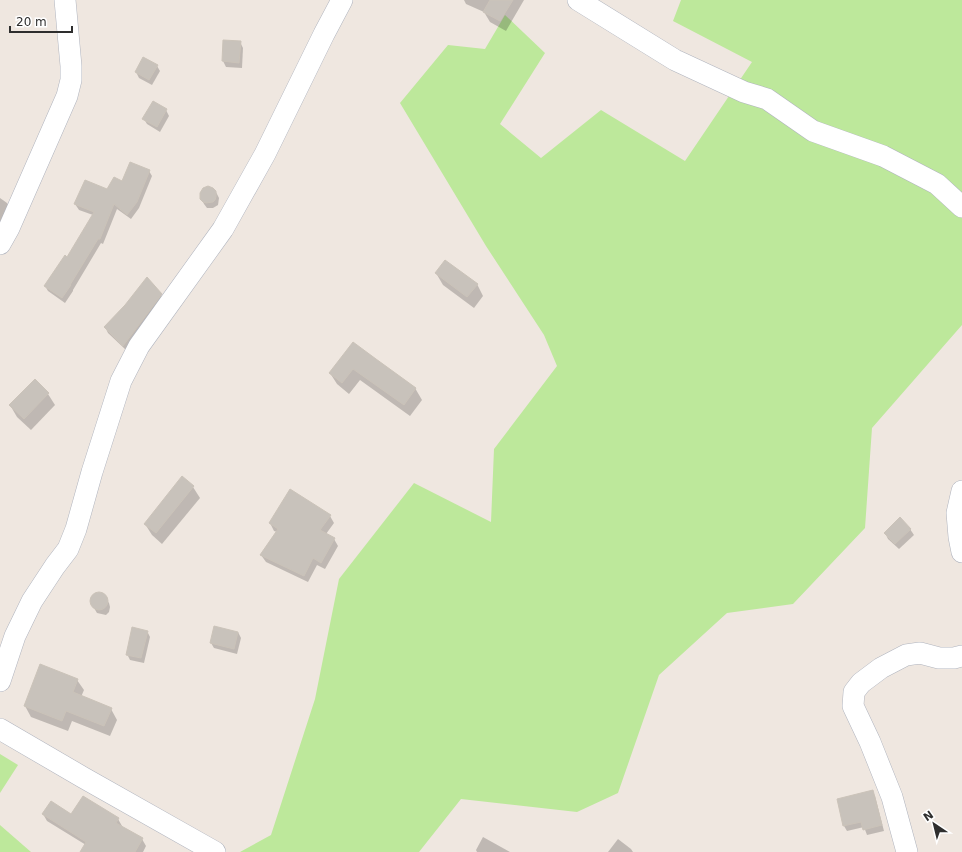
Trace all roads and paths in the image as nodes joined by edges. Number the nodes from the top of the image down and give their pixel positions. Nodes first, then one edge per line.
1 (65, 0) edge
2 (342, 0) edge
3 (578, 0) edge
4 (962, 207) edge
5 (0, 244) edge
6 (962, 491) edge
7 (962, 552) edge
8 (962, 656) edge
9 (0, 681) edge
10 (0, 729) edge
11 (215, 852) edge
12 (908, 852) edge

1 - 5 street
2 - 9 street
3 - 4 street
6 - 7 street
8 - 12 street
10 - 11 street

